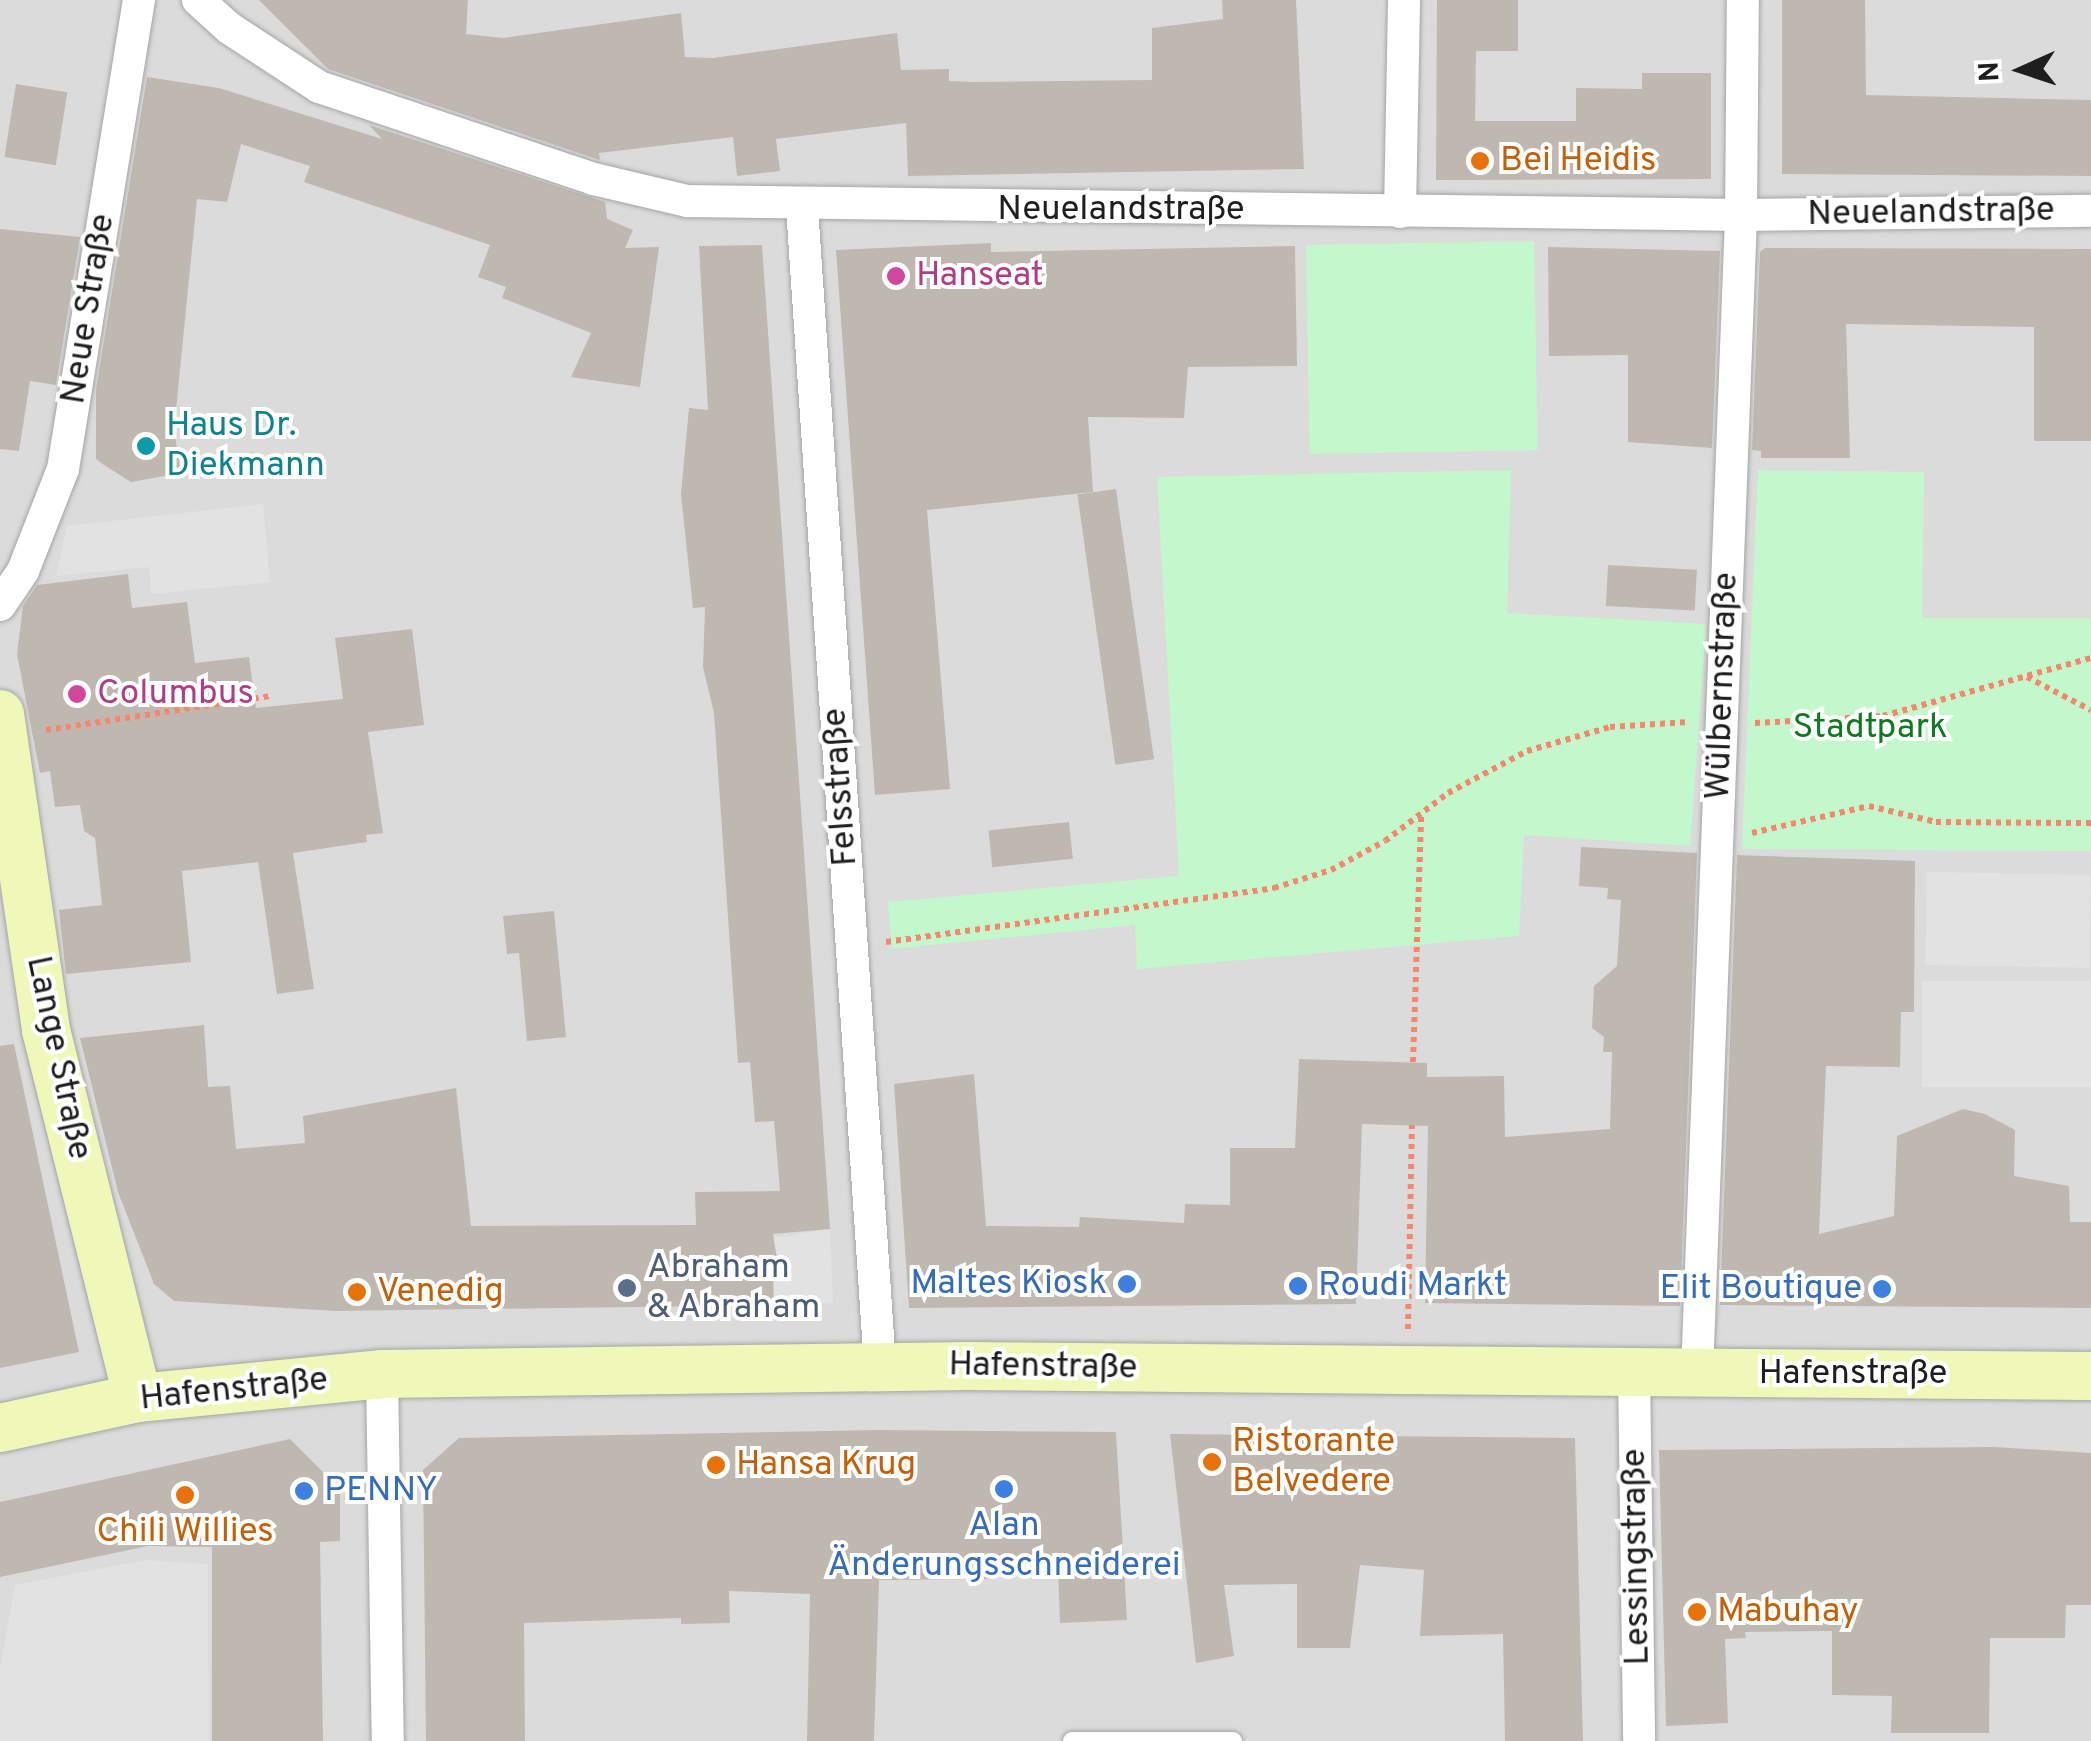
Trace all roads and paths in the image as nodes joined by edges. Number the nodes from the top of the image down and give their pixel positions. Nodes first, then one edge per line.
1 (139, 0) edge
2 (198, 0) edge
3 (1404, 0) edge
4 (1743, 0) edge
5 (802, 208) junction
6 (1400, 212) junction
7 (2091, 212) edge
8 (1741, 215) junction
9 (0, 605) edge
10 (2091, 658) edge
11 (2026, 676) junction
12 (271, 696) dead end
13 (2091, 710) edge
14 (2, 725) edge
15 (1722, 725) junction
16 (1421, 814) junction
17 (2091, 822) edge
18 (1717, 842) junction
19 (852, 946) junction
20 (1413, 1062) dead end
21 (1412, 1125) dead end
22 (880, 1366) junction
23 (1407, 1370) junction
24 (1634, 1372) junction
25 (1696, 1372) junction
26 (382, 1374) junction
27 (2091, 1376) edge
28 (138, 1398) junction
29 (0, 1428) edge
30 (388, 1741) edge
31 (1072, 1741) edge
32 (1233, 1741) edge
33 (1639, 1741) edge

1 - 9 street, Neue Straße
2 - 5 street, Neuelandstraße
3 - 6 street
4 - 8 street, Wülbernstraße
5 - 6 street, Neuelandstraße
5 - 19 street, Felsstraße
6 - 8 street, Neuelandstraße
7 - 8 street, Neuelandstraße
8 - 15 street, Wülbernstraße
10 - 11 path
11 - 13 path
11 - 15 path
12 - 14 path
14 - 28 street, Lange Straße
15 - 16 path
15 - 18 street, Wülbernstraße
16 - 19 path
16 - 20 path
17 - 18 path
18 - 25 street, Wülbernstraße
19 - 22 street, Felsstraße
21 - 23 path
22 - 23 street, Hafenstraße
22 - 26 street, Hafenstraße
23 - 24 street, Hafenstraße
24 - 25 street, Hafenstraße
24 - 33 street, Lessingstraße
25 - 27 street, Hafenstraße
26 - 28 street, Hafenstraße
26 - 30 street
28 - 29 street, Hafenstraße
31 - 32 lane

